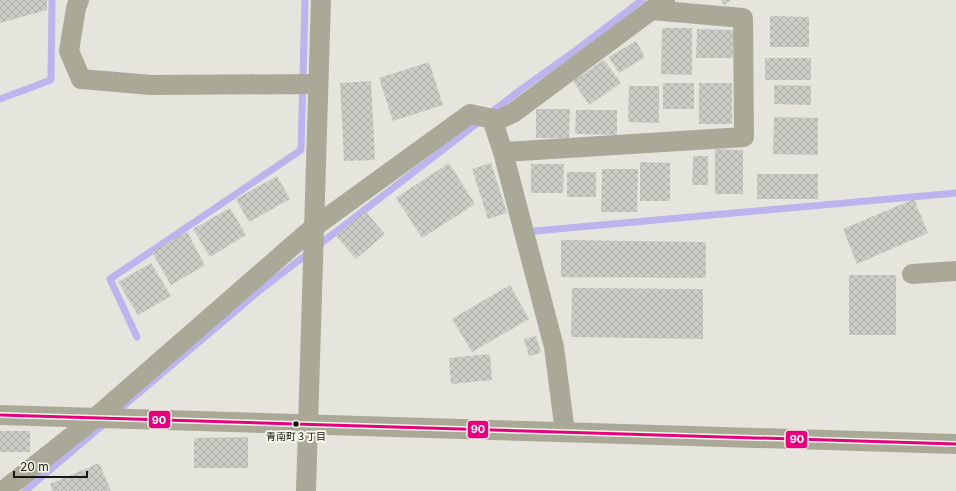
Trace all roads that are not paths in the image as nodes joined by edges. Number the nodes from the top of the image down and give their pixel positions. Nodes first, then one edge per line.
1 (79, 0) edge
2 (320, 0) edge
3 (658, 5) edge
4 (318, 84) junction
5 (492, 119) junction
6 (503, 152) junction
7 (314, 227) junction
8 (956, 271) edge
9 (912, 274) dead end
10 (0, 415) edge
11 (95, 418) junction
12 (308, 424) junction
13 (565, 432) junction
14 (956, 444) edge
15 (3, 491) edge
16 (306, 491) edge

1 - 4 street
2 - 4 street
3 - 5 street
3 - 6 street
4 - 7 street
5 - 6 street
5 - 7 street
6 - 13 street
7 - 11 street
7 - 12 street
8 - 9 street
10 - 11 street
11 - 12 street
11 - 15 street
12 - 13 street
12 - 16 street
13 - 14 street

